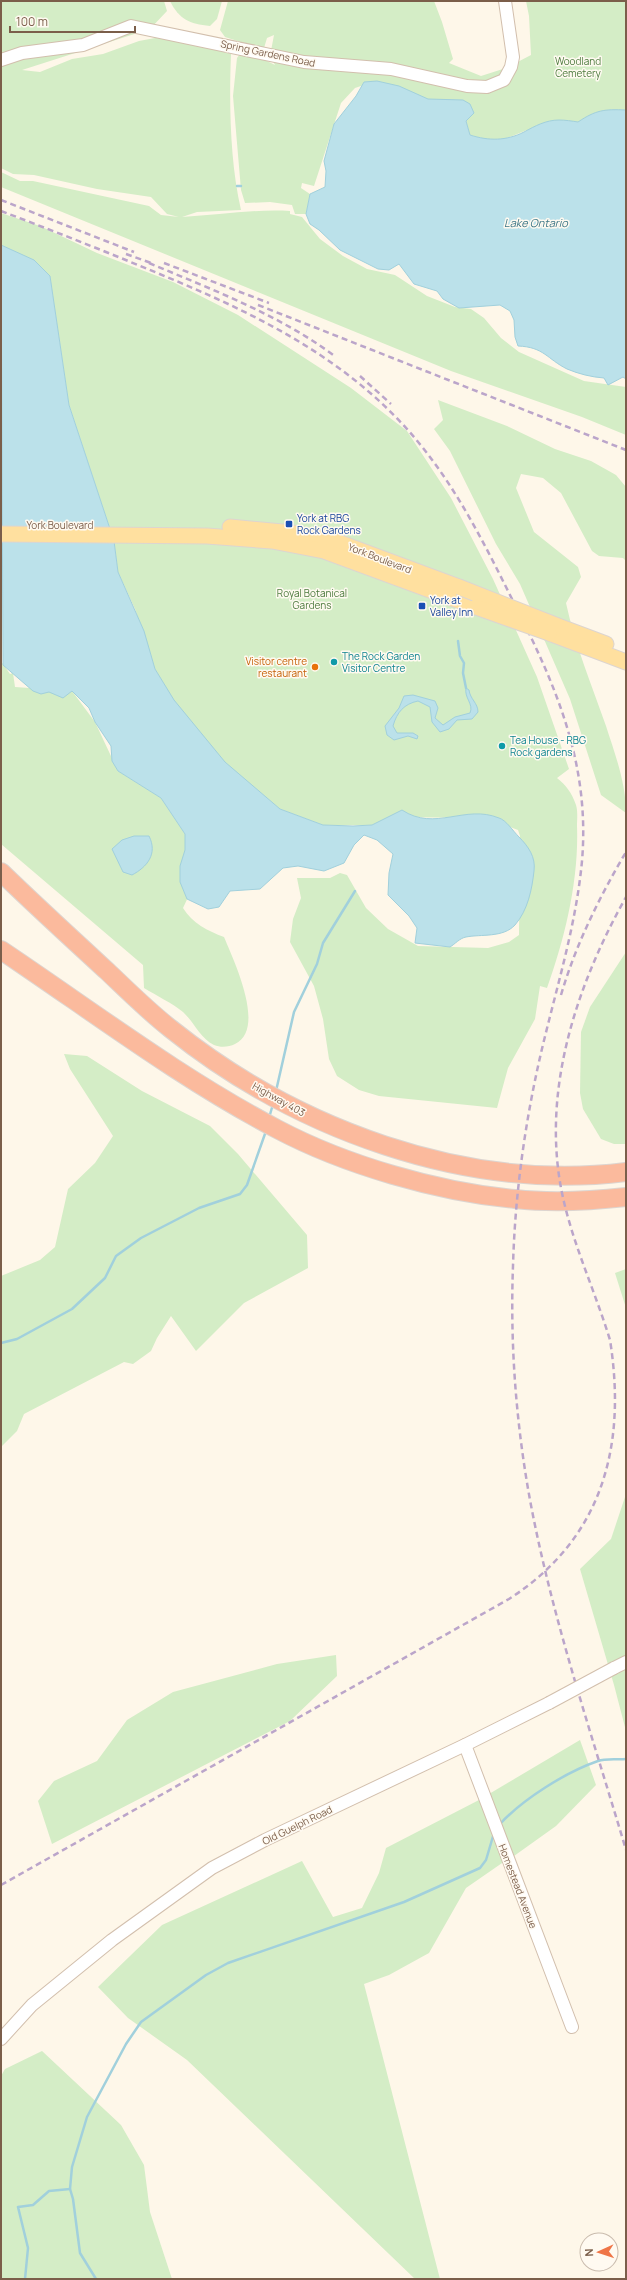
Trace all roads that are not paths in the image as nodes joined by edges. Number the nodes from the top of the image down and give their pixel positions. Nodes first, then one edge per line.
1 (505, 1) edge
2 (1, 60) edge
3 (1, 524) edge
4 (169, 531) junction
5 (1, 534) edge
6 (554, 630) junction
7 (626, 652) edge
8 (626, 662) edge
9 (1, 872) edge
10 (1, 889) edge
11 (1, 950) edge
12 (1, 962) edge
13 (148, 1010) junction
14 (201, 1085) junction
15 (626, 1172) edge
16 (626, 1197) edge
17 (626, 1662) edge
18 (465, 1745) junction
19 (572, 2027) dead end
20 (1, 2039) edge

1 - 2 street, Spring Gardens Road
3 - 4 main road, York Boulevard
4 - 5 main road, York Boulevard
4 - 6 main road, York Boulevard, bridge
4 - 6 main road, York Boulevard, bridge
6 - 7 main road, York Boulevard
6 - 8 main road, York Boulevard
9 - 13 highway, Highway 403
10 - 13 highway
11 - 14 highway
12 - 14 highway
13 - 15 highway, Highway 403
14 - 16 highway
17 - 18 street, Old Guelph Road, bridge
18 - 19 street, Homestead Avenue
18 - 20 street, Old Guelph Road

